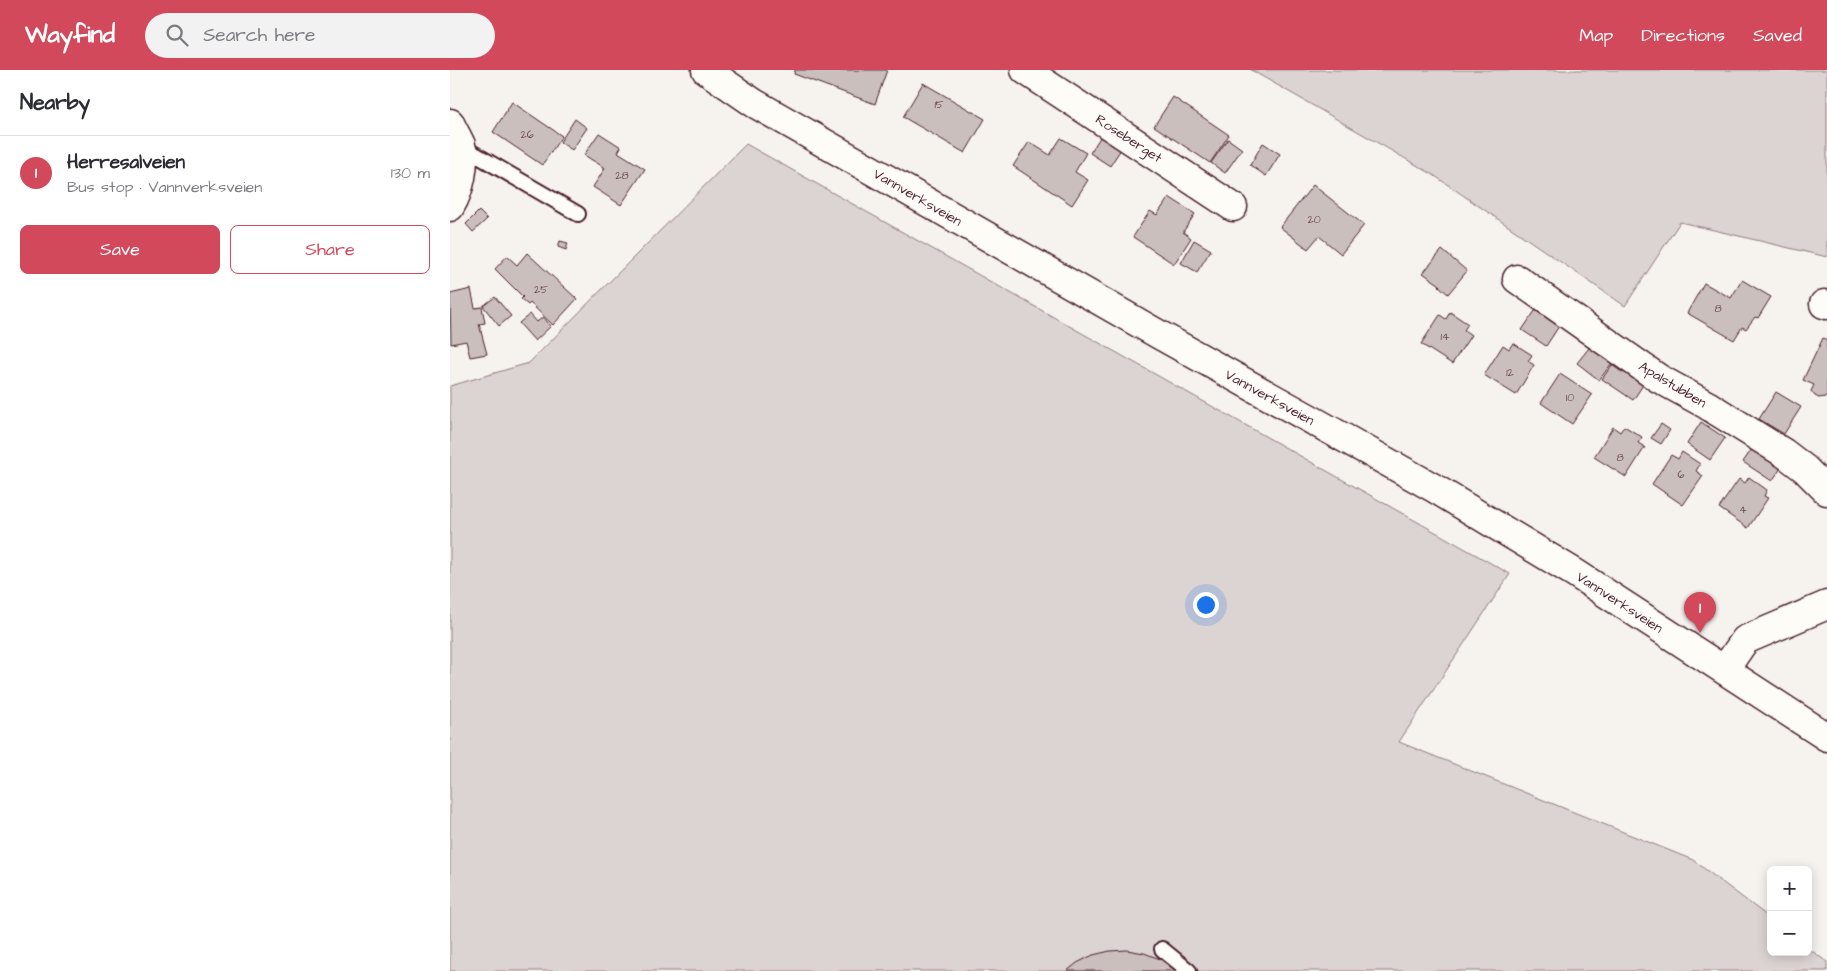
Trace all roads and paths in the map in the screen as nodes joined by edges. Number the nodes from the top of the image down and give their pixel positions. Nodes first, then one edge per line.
1 (706, 70) edge
2 (1025, 70) edge
3 (455, 134) edge
4 (450, 207) edge
5 (1233, 207) dead end
6 (578, 214) dead end
7 (1517, 279) dead end
8 (1827, 491) edge
9 (1827, 605) edge
10 (1725, 669) junction
11 (1827, 736) edge
12 (1162, 949) dead end
13 (1190, 971) edge

1 - 10 main road, Vannverksveien
2 - 5 main road, Roseberget
3 - 4 main road
3 - 6 lane
7 - 8 main road, Apalstubben
9 - 10 main road
10 - 11 main road, Vannverksveien
12 - 13 lane

